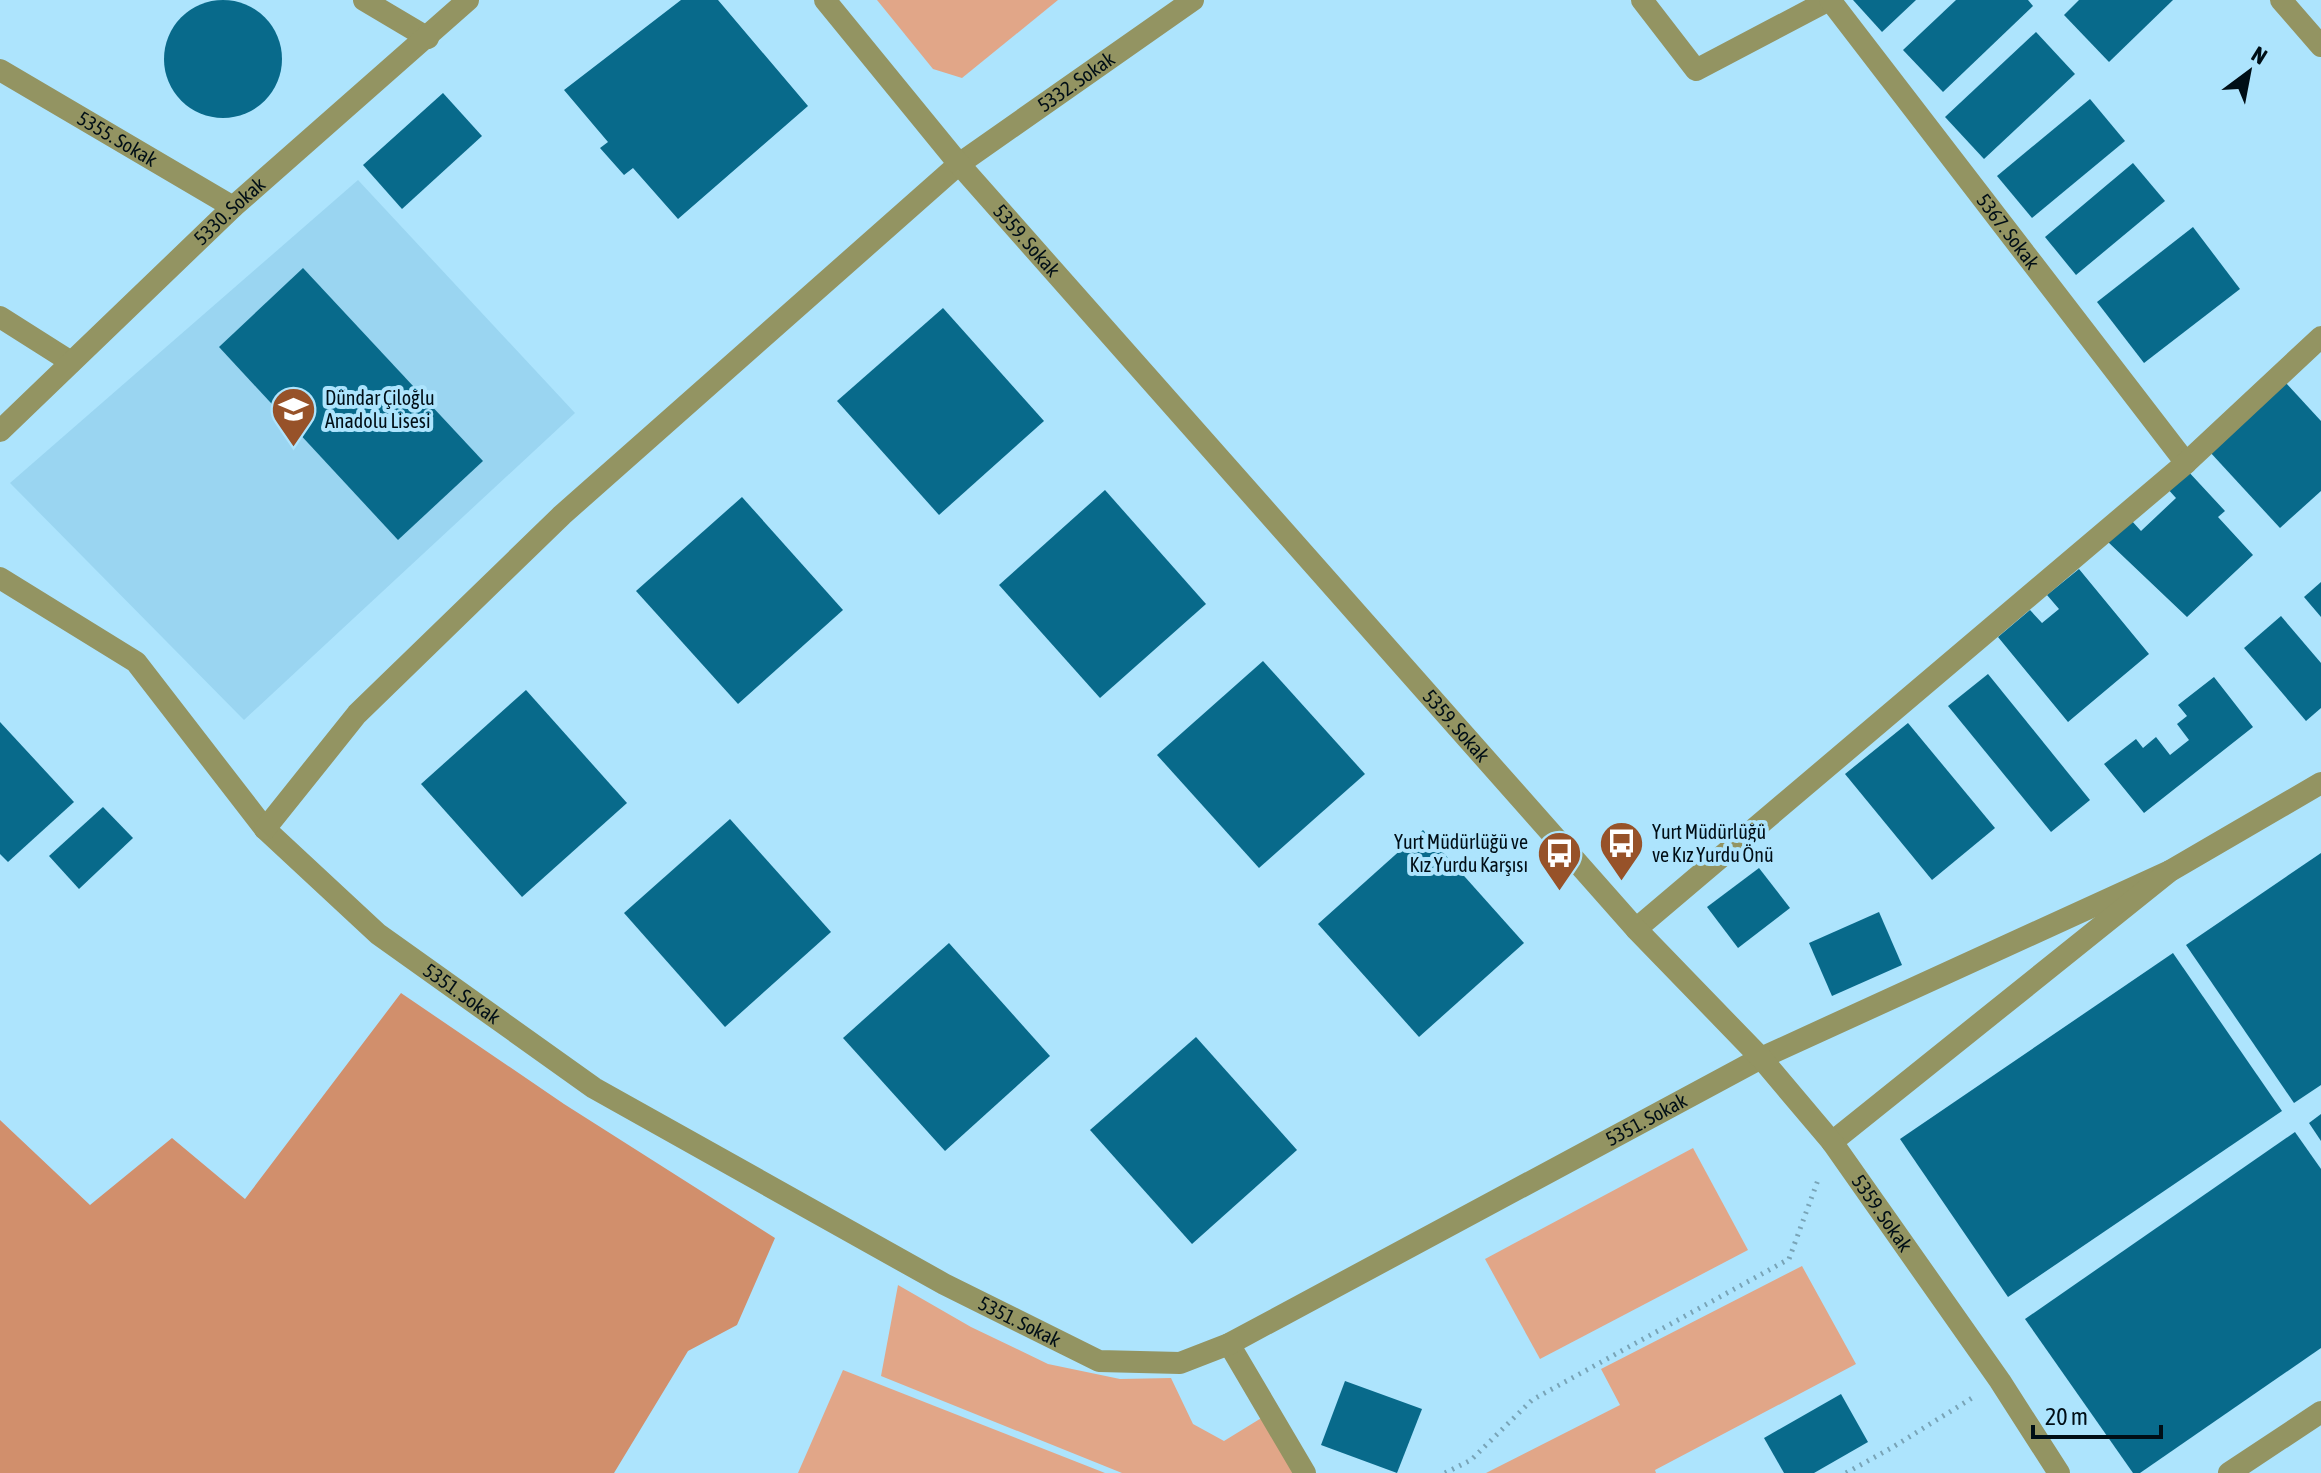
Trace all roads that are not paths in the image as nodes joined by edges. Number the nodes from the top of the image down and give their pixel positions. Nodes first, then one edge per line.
1 (364, 0) edge
2 (468, 0) edge
3 (825, 0) edge
4 (1193, 0) edge
5 (1642, 0) edge
6 (1830, 0) edge
7 (2281, 0) edge
8 (428, 38) junction
9 (2321, 46) edge
10 (0, 70) edge
11 (959, 164) junction
12 (233, 207) junction
13 (0, 317) edge
14 (2321, 337) edge
15 (71, 362) junction
16 (0, 431) edge
17 (2186, 463) junction
18 (0, 578) edge
19 (2321, 783) edge
20 (265, 829) junction
21 (2170, 871) junction
22 (1636, 929) junction
23 (1761, 1058) junction
24 (1832, 1142) junction
25 (1229, 1344) junction
26 (2321, 1412) edge
27 (1305, 1473) edge
28 (2059, 1473) edge
29 (2229, 1473) edge

1 - 8 street
2 - 8 street, 5330. Sokak
3 - 11 street, 5359. Sokak
4 - 11 street, 5332. Sokak
5 - 6 street, 5367. Sokak
6 - 17 street, 5367. Sokak
7 - 9 street
8 - 12 street, 5330. Sokak
10 - 12 street, 5355. Sokak
11 - 20 street, 5332. Sokak
11 - 22 street, 5359. Sokak
12 - 15 street, 5330. Sokak
13 - 15 street
14 - 17 street
15 - 16 street, 5330. Sokak
17 - 22 street
18 - 20 street, 5351. Sokak
19 - 21 street
20 - 25 street, 5351. Sokak
21 - 23 street, 5351. Sokak
21 - 24 street
22 - 23 street, 5359. Sokak
23 - 24 street, 5359. Sokak
23 - 25 street, 5351. Sokak
24 - 28 street, 5359. Sokak
25 - 27 street
26 - 29 street

